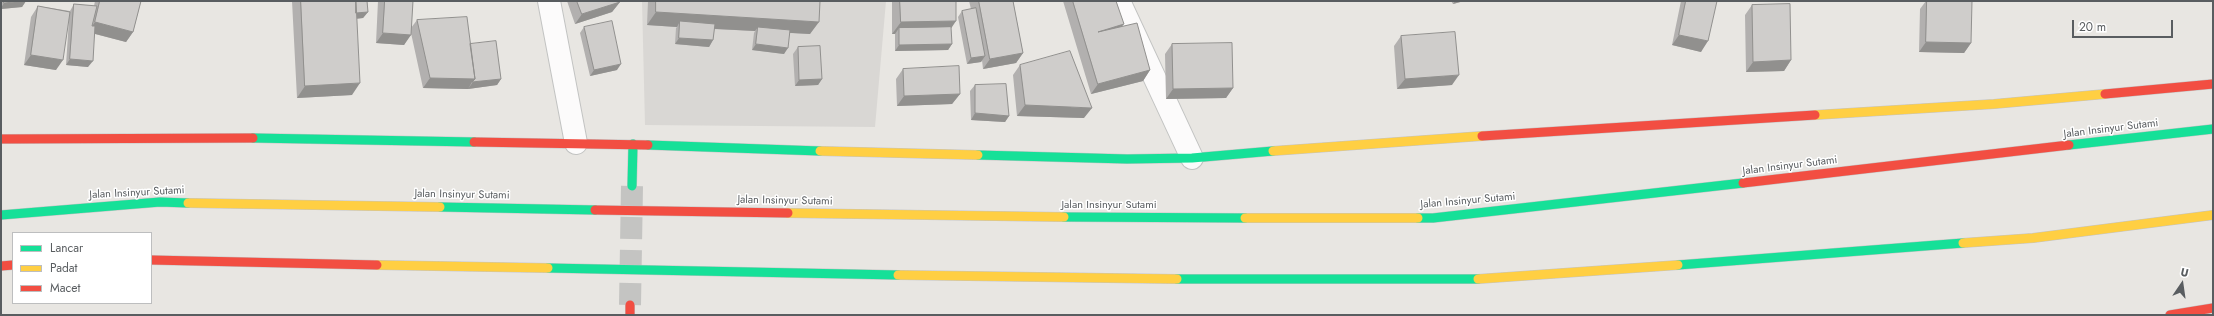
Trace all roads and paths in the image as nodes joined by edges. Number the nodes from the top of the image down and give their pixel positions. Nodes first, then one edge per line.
1 (549, 1) edge
2 (1119, 1) edge
3 (2213, 84) edge
4 (2213, 129) edge
5 (1, 139) edge
6 (576, 143) junction
7 (633, 144) junction
8 (1192, 158) junction
9 (632, 186) tunnel mouth
10 (1, 215) edge
11 (2213, 215) edge
12 (152, 260) edge
13 (12, 265) edge
14 (1, 266) edge
15 (630, 305) tunnel mouth
16 (2213, 308) edge
17 (630, 315) edge
18 (2170, 315) edge

1 - 6 street
2 - 8 street
3 - 8 main road
4 - 10 main road, Jalan Insinyur Sutami
5 - 6 main road
6 - 7 main road
7 - 8 main road
7 - 9 main road
11 - 12 main road
13 - 14 main road
15 - 17 main road
16 - 18 main road

